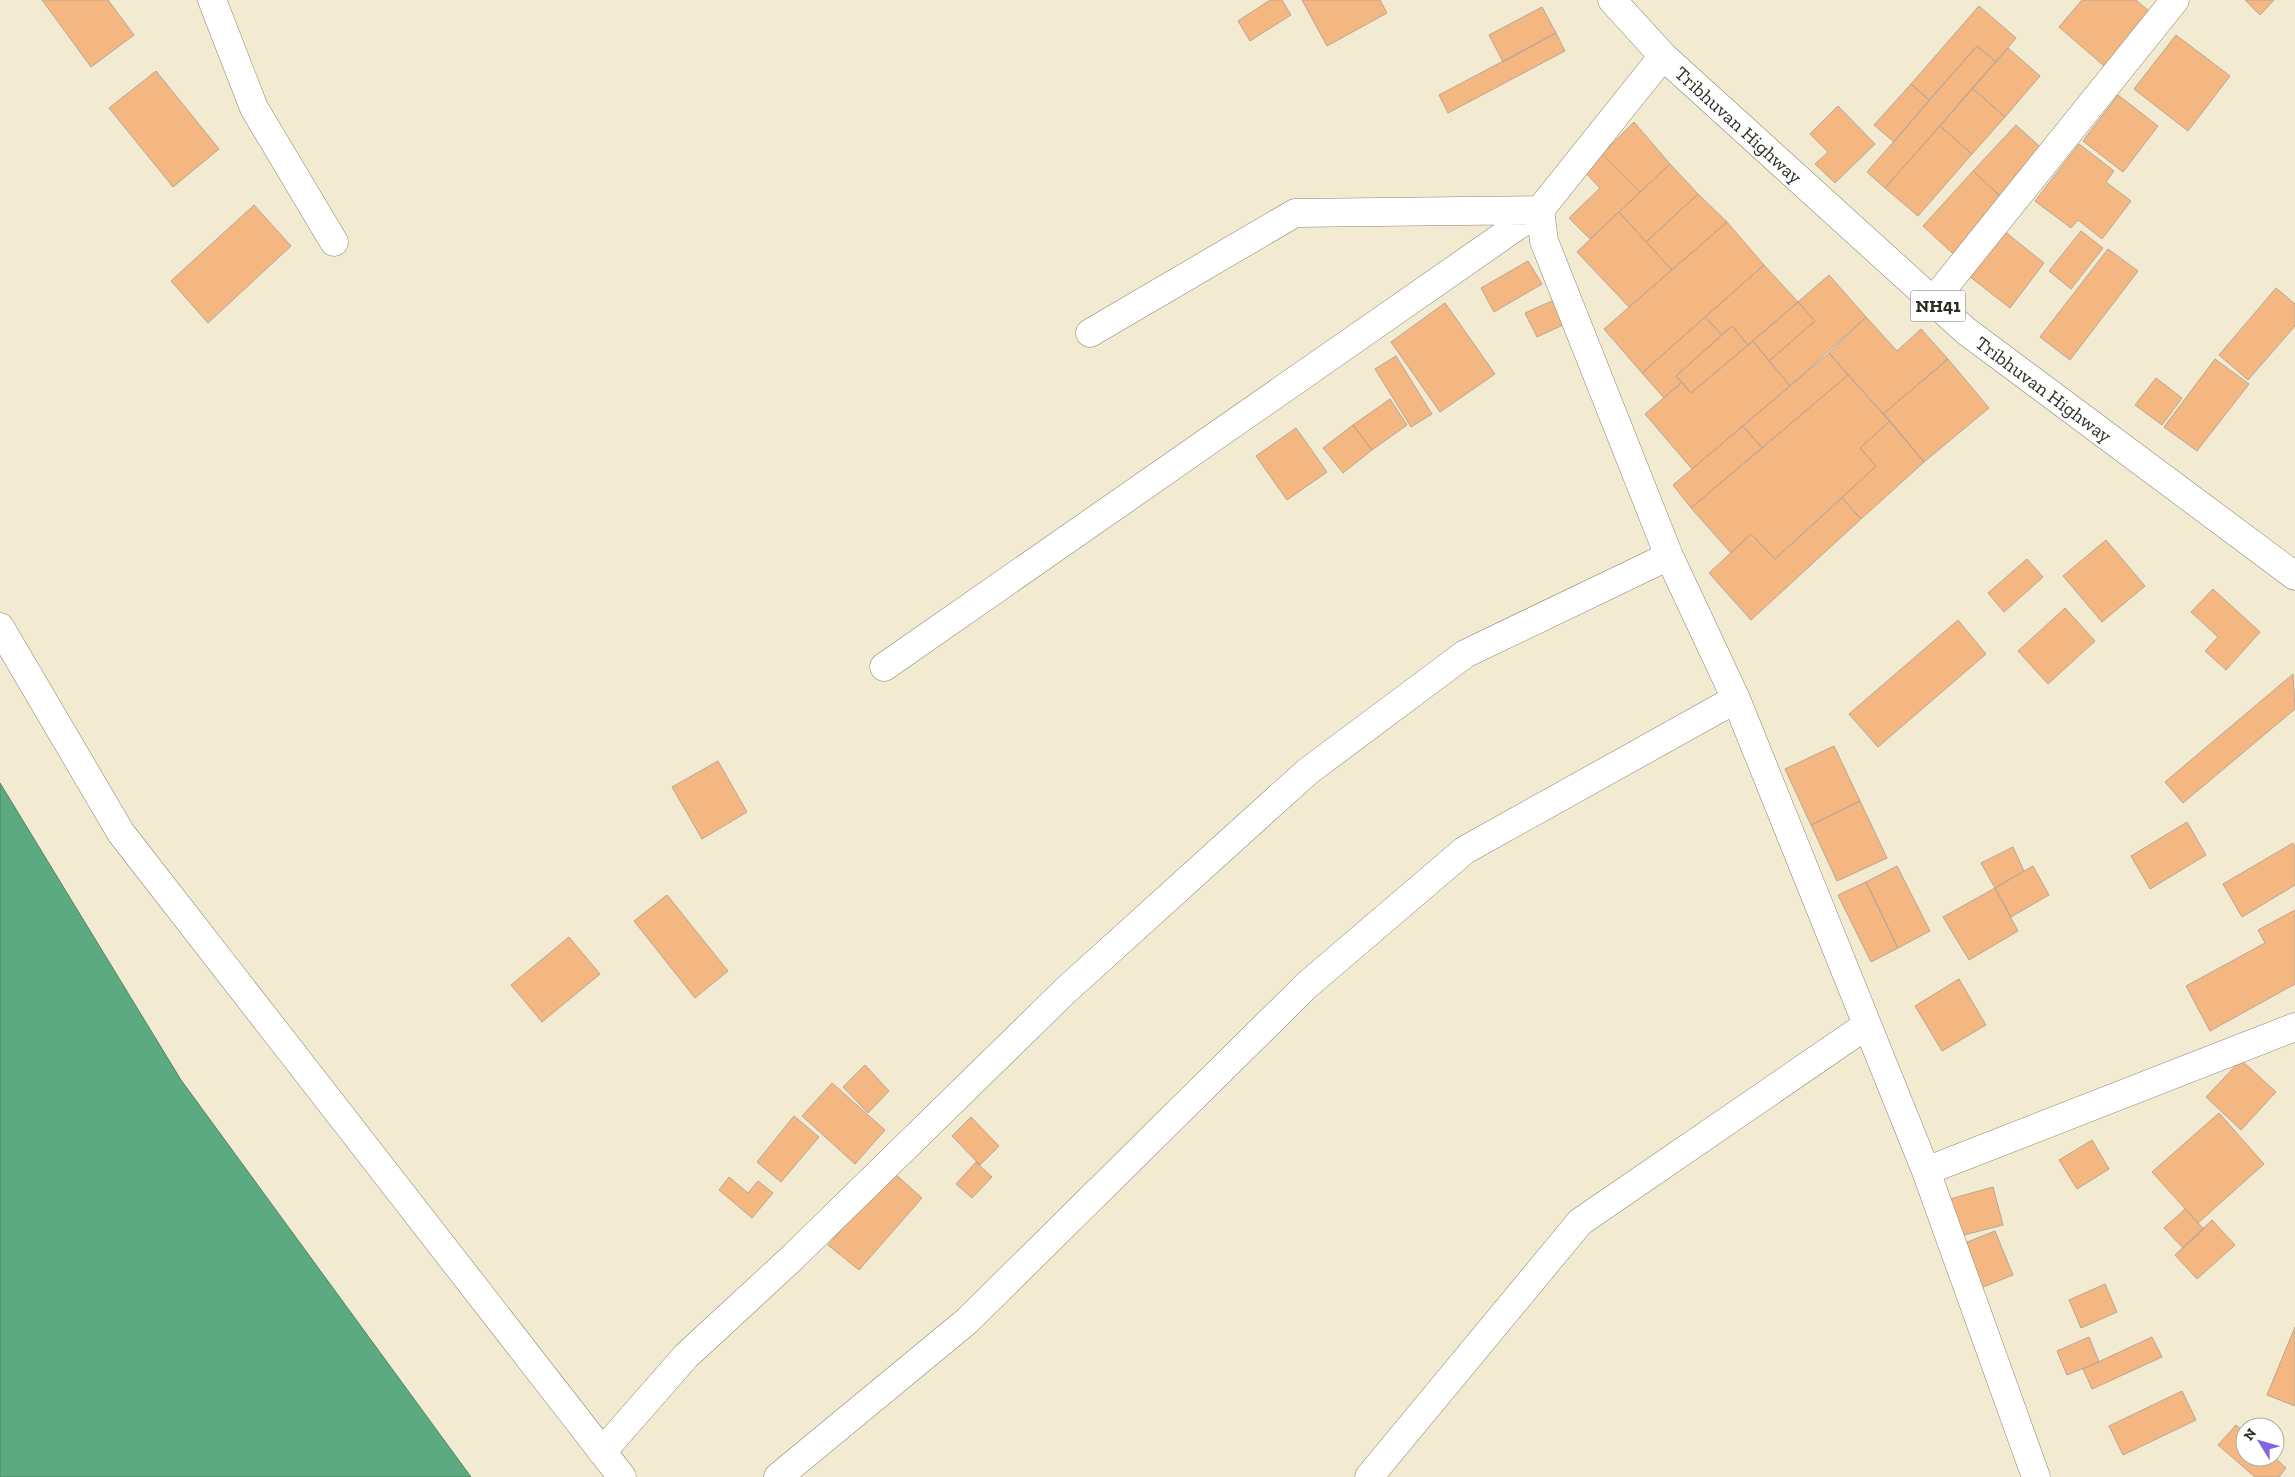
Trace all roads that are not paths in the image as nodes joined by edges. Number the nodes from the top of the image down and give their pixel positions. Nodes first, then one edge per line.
1 (212, 0) edge
2 (1612, 0) edge
3 (2175, 0) edge
4 (1663, 56) junction
5 (1540, 210) junction
6 (334, 242) dead end
7 (1933, 301) junction
8 (1090, 333) dead end
9 (1669, 556) junction
10 (2295, 576) edge
11 (0, 628) edge
12 (884, 666) dead end
13 (1736, 699) junction
14 (1867, 1025) junction
15 (2295, 1027) edge
16 (1926, 1171) junction
17 (602, 1452) junction
18 (622, 1477) edge
19 (778, 1477) edge
20 (1369, 1477) edge
21 (2036, 1477) edge

1 - 6 street
2 - 4 street, Tribhuvan Highway / NH41
3 - 7 street
4 - 5 street
4 - 7 street, Tribhuvan Highway / NH41
5 - 8 street
5 - 9 street
5 - 12 street
7 - 10 street, Tribhuvan Highway / NH41
9 - 13 street
9 - 17 street
11 - 17 street
13 - 14 street
13 - 19 street
14 - 16 street
14 - 20 street
15 - 16 street
16 - 21 street
17 - 18 street

